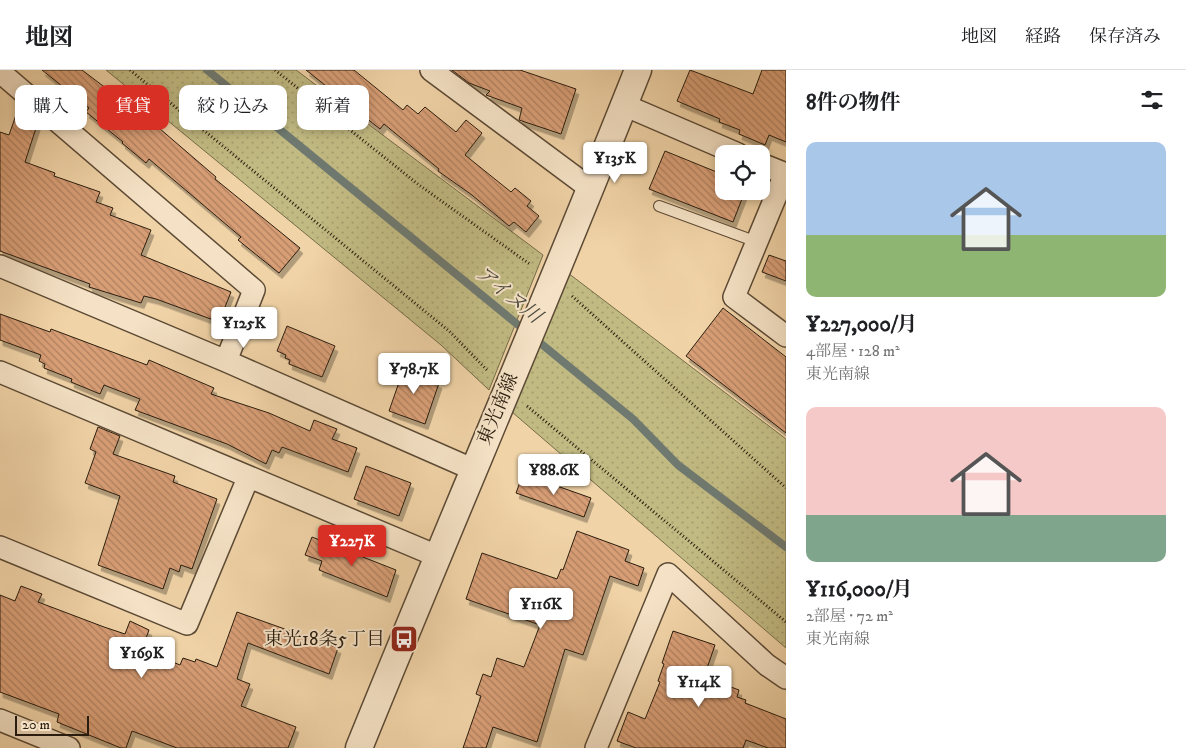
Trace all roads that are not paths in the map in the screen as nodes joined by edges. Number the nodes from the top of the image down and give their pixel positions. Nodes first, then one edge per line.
1 (638, 70) edge
2 (433, 71) edge
3 (0, 72) edge
4 (624, 105) junction
5 (717, 145) edge
6 (770, 168) edge
7 (786, 174) edge
8 (591, 190) junction
9 (659, 206) dead end
10 (757, 242) junction
11 (0, 266) edge
12 (786, 336) edge
13 (226, 361) junction
14 (0, 372) edge
15 (472, 469) junction
16 (248, 478) junction
17 (0, 547) edge
18 (437, 556) junction
19 (786, 678) edge
20 (0, 720) edge
21 (69, 748) edge
22 (359, 748) edge
23 (596, 748) edge

1 - 4 street, 東光南線
2 - 8 street
3 - 13 street
4 - 5 street
4 - 8 street, 東光南線
6 - 7 street
7 - 10 street
8 - 15 street, 東光南線
9 - 10 lane
10 - 12 street
11 - 13 street
13 - 15 street
14 - 16 street
15 - 18 street, 東光南線
16 - 17 street
16 - 18 street
18 - 22 street, 東光南線
19 - 23 street
20 - 21 street

